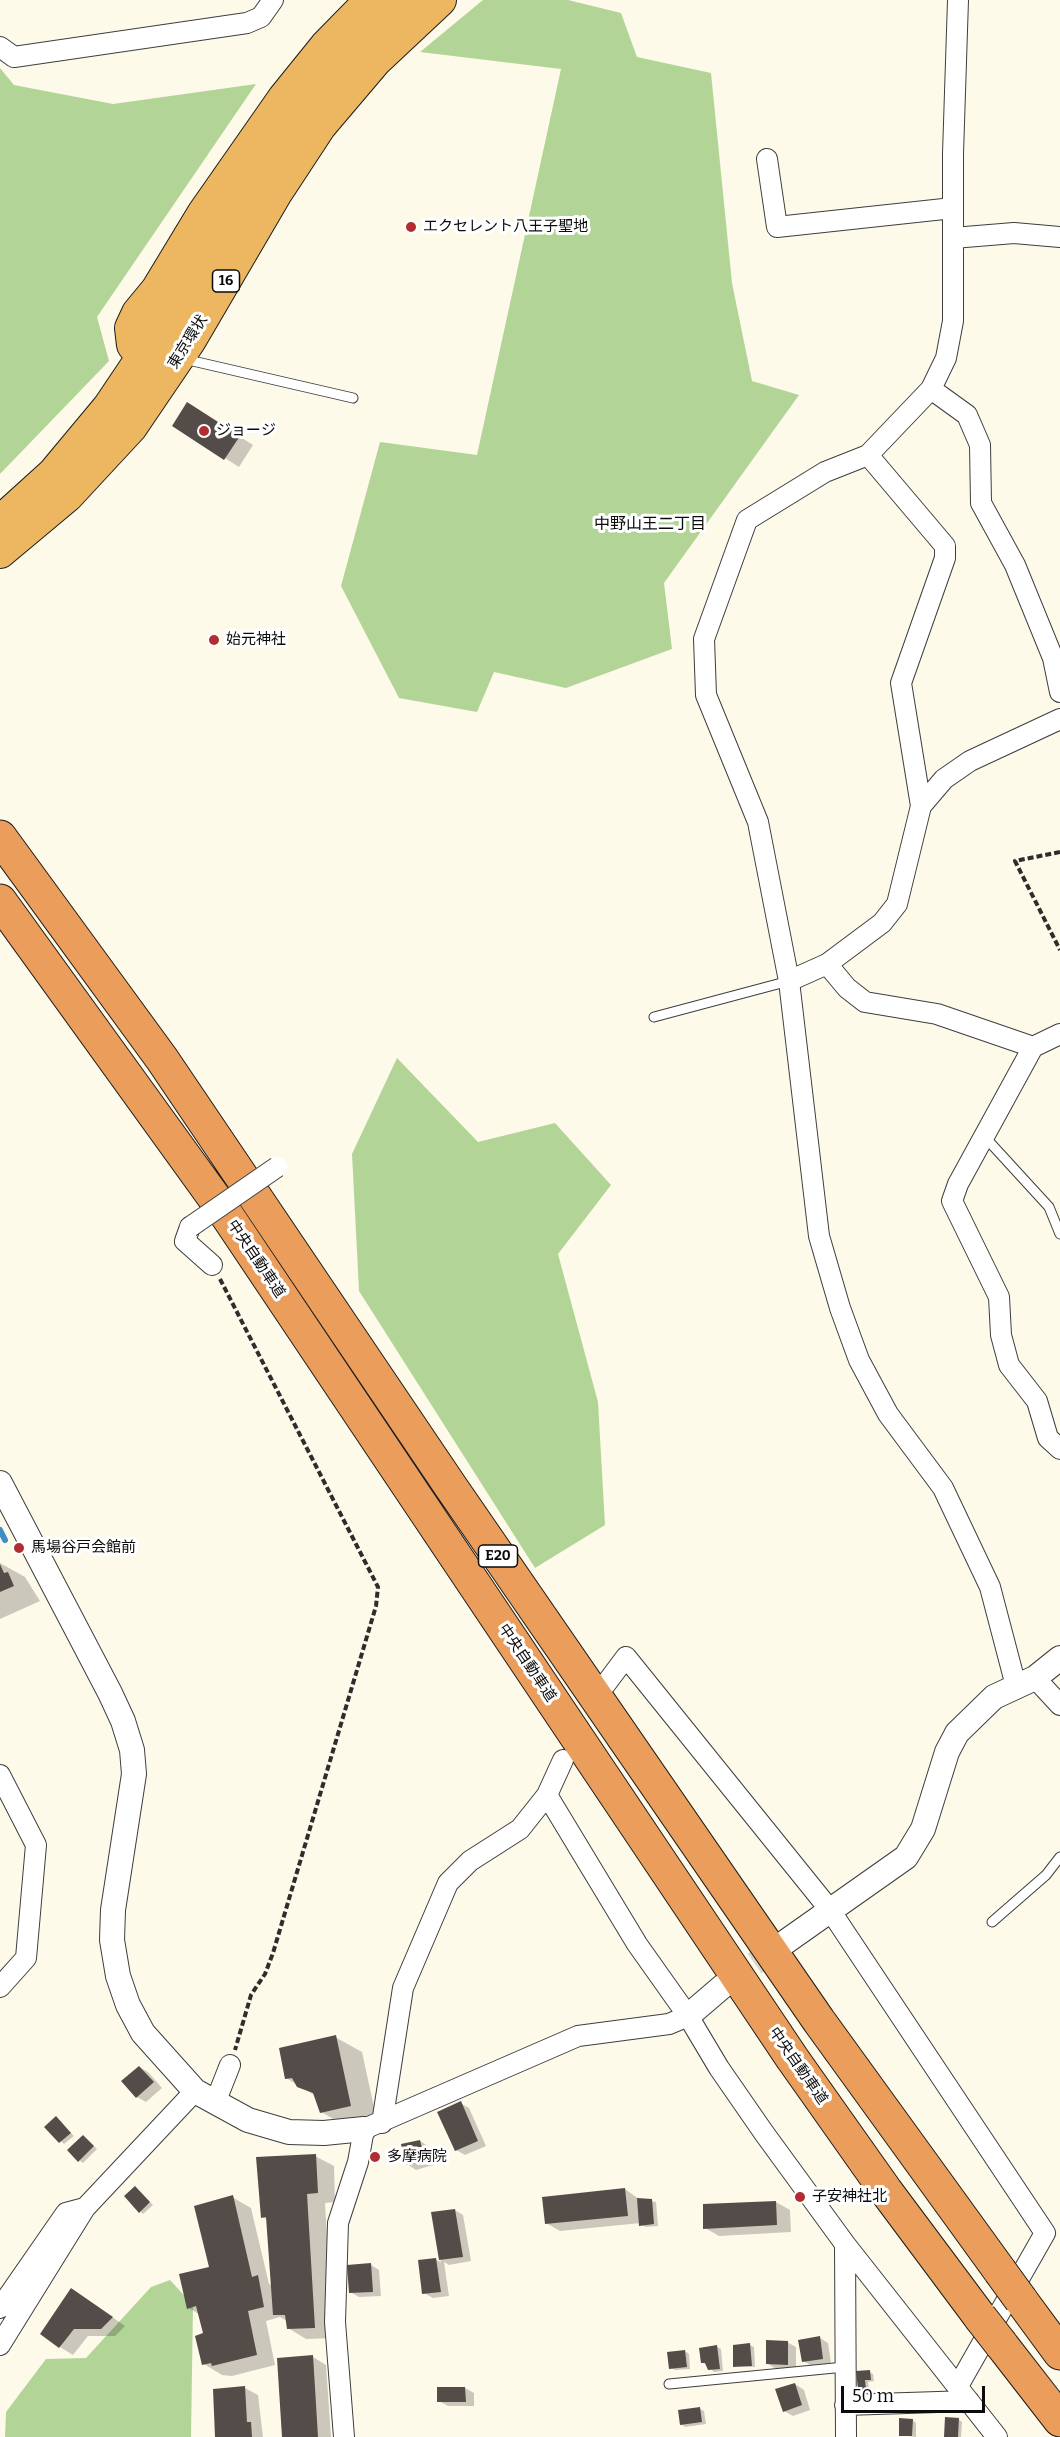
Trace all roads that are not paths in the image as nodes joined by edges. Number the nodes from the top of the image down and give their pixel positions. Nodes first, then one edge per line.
1 (273, 0) edge
2 (371, 0) edge
3 (404, 0) edge
4 (440, 0) edge
5 (958, 0) edge
6 (0, 47) edge
7 (767, 159) dead end
8 (953, 208) junction
9 (1060, 237) edge
10 (953, 238) junction
11 (157, 290) junction
12 (160, 331) junction
13 (143, 358) junction
14 (179, 358) junction
15 (931, 389) junction
16 (353, 398) dead end
17 (868, 455) junction
18 (0, 522) edge
19 (0, 552) edge
20 (1060, 692) edge
21 (1060, 719) edge
22 (921, 806) junction
23 (0, 837) edge
24 (0, 901) edge
25 (827, 964) junction
26 (789, 981) junction
27 (654, 1017) dead end
28 (1060, 1034) edge
29 (1033, 1047) junction
30 (984, 1136) junction
31 (277, 1167) dead end
32 (1060, 1234) edge
33 (212, 1265) road end
34 (1060, 1449) edge
35 (0, 1483) edge
36 (1060, 1658) edge
37 (1026, 1682) junction
38 (605, 1685) dead end
39 (1060, 1705) edge
40 (563, 1760) dead end
41 (0, 1775) edge
42 (547, 1795) junction
43 (1060, 1857) edge
44 (830, 1910) junction
45 (992, 1922) dead end
46 (784, 1943) tunnel mouth
47 (723, 1986) tunnel mouth
48 (0, 1987) edge
49 (688, 2016) junction
50 (230, 2065) road end
51 (205, 2097) junction
52 (373, 2126) junction
53 (85, 2208) junction
54 (845, 2244) junction
55 (0, 2308) edge
56 (0, 2345) edge
57 (1060, 2353) edge
58 (845, 2367) junction
59 (669, 2384) dead end
60 (963, 2393) junction
61 (845, 2405) junction
62 (1060, 2420) edge
63 (344, 2437) edge
64 (846, 2437) edge
65 (997, 2437) edge

1 - 6 street
2 - 11 highway
3 - 12 highway, 東京環状 / 16
4 - 14 highway, 東京環状 / 16
5 - 8 street
7 - 8 street
8 - 10 street
9 - 10 street
10 - 15 street
11 - 12 highway
11 - 13 highway
12 - 13 highway, 東京環状 / 16
12 - 14 highway
13 - 14 highway
13 - 18 highway, 東京環状 / 16
14 - 16 lane
14 - 19 highway, 東京環状 / 16
15 - 17 street
15 - 20 street
17 - 22 street
17 - 26 street
21 - 22 street
22 - 25 street
23 - 57 highway, E20, bridge
24 - 62 highway, 中央自動車道 / E20, bridge
25 - 26 street
25 - 29 street
26 - 27 lane
26 - 37 street
28 - 29 street
29 - 30 street
30 - 32 lane
30 - 34 street
31 - 33 street, bridge
35 - 51 street
36 - 37 street
37 - 39 street
37 - 44 street
38 - 44 street
40 - 42 street
41 - 48 street
42 - 49 street
42 - 52 street
43 - 45 lane
44 - 46 street
44 - 60 street
47 - 49 street
49 - 52 street
49 - 54 street
50 - 51 street
51 - 52 street
51 - 53 street
52 - 63 street
53 - 55 street
53 - 56 street
54 - 58 street
54 - 60 street
58 - 59 lane
58 - 61 street
60 - 61 street
60 - 65 street
61 - 64 street

